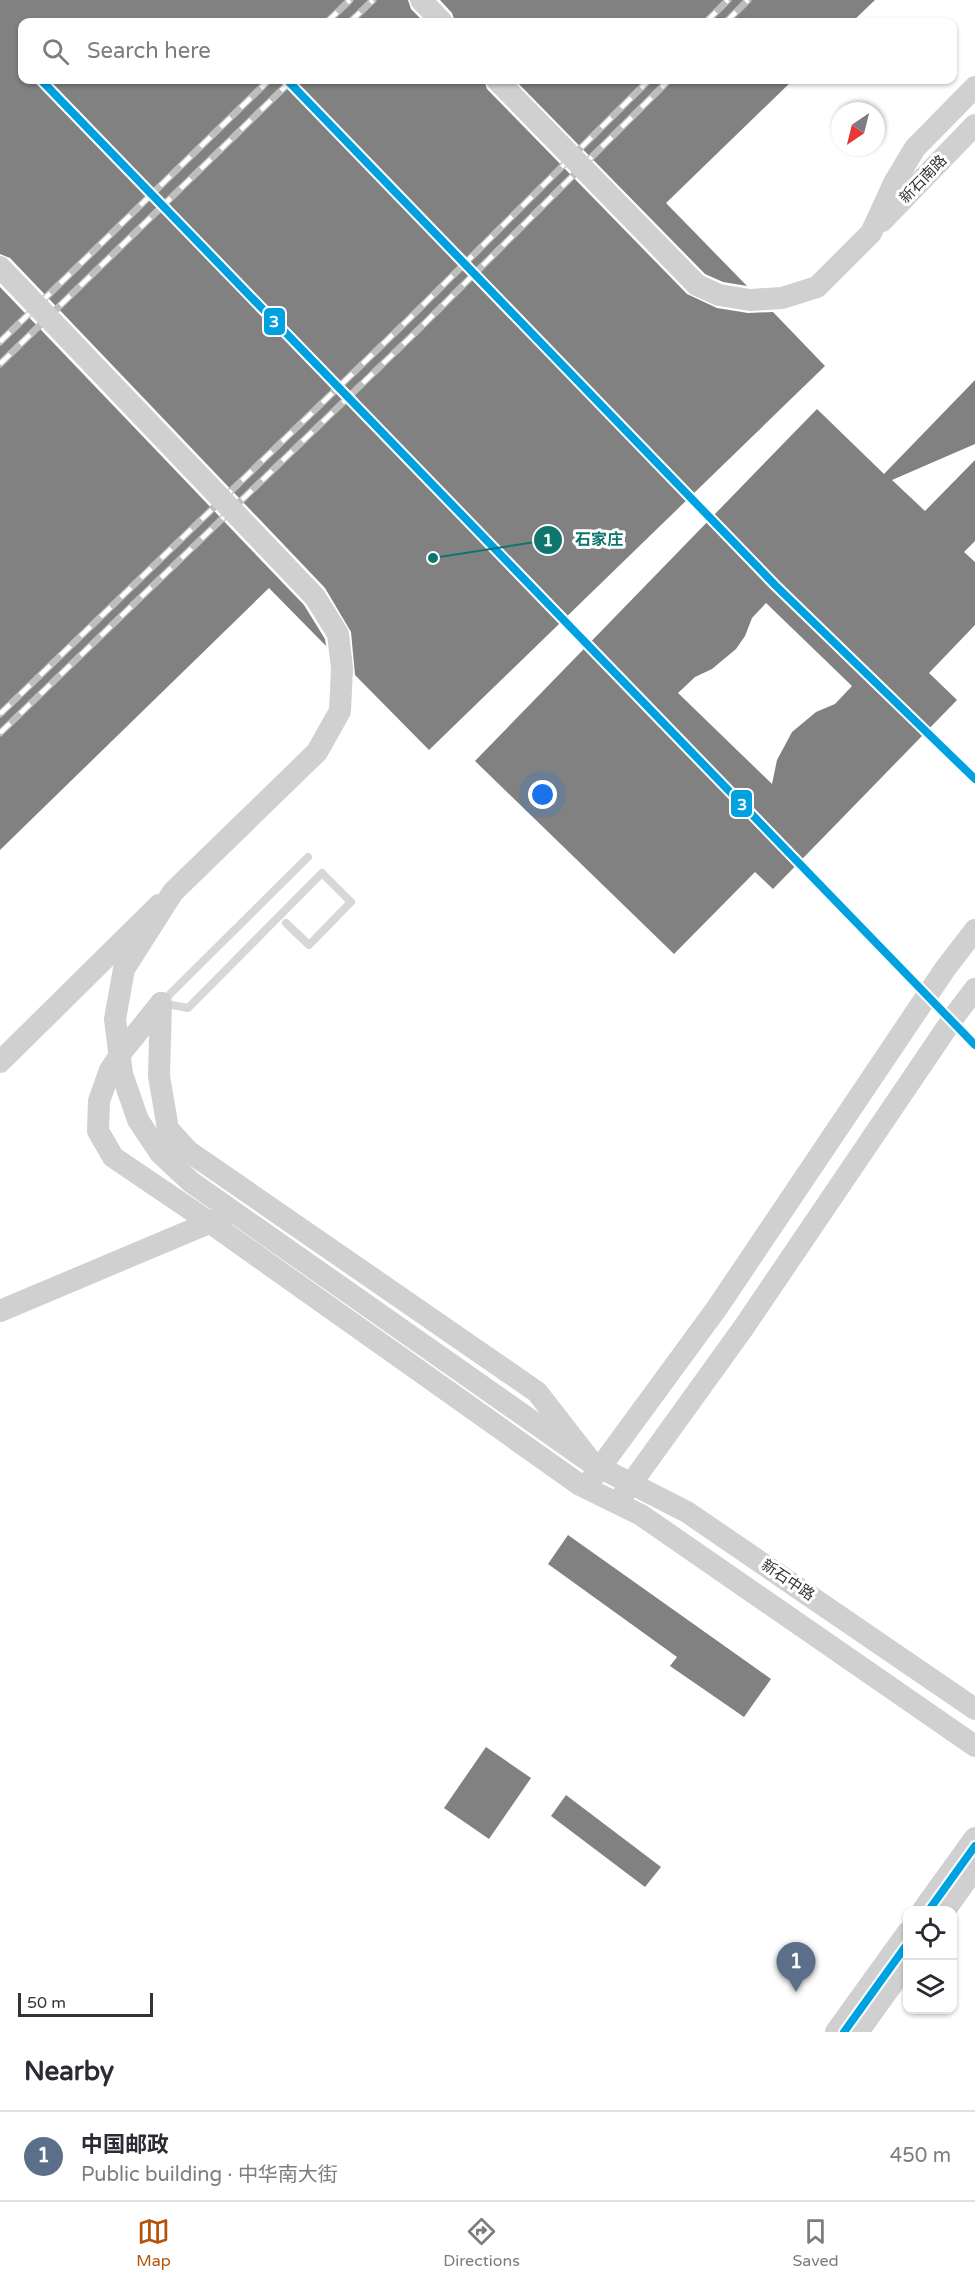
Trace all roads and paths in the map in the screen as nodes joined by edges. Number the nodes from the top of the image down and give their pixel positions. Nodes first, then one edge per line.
1 (421, 0) edge
2 (438, 18) edge
3 (501, 84) edge
4 (975, 87) edge
5 (975, 125) edge
6 (871, 233) junction
7 (0, 267) edge
8 (308, 857) dead end
9 (173, 892) junction
10 (286, 923) dead end
11 (975, 930) edge
12 (975, 989) edge
13 (161, 1003) junction
14 (0, 1062) edge
15 (255, 1199) junction
16 (212, 1224) junction
17 (0, 1311) edge
18 (597, 1466) junction
19 (631, 1483) junction
20 (586, 1487) junction
21 (616, 1503) junction
22 (975, 1709) edge
23 (975, 1746) edge
24 (975, 1838) edge
25 (975, 1868) edge
26 (927, 1906) edge
27 (948, 1906) edge
28 (903, 1939) edge
29 (903, 1969) edge
30 (836, 2032) edge
31 (858, 2032) edge

1 - 2 main road
3 - 6 main road, 新石南路, bridge
4 - 6 main road
5 - 6 main road, 新石南路
7 - 9 main road, bridge
8 - 13 lane
9 - 14 main road, bridge
9 - 18 main road, 新石中路, bridge
10 - 13 lane
11 - 18 main road
12 - 19 main road
13 - 15 main road
13 - 16 main road, 新石中路
15 - 16 main road
15 - 18 main road
16 - 17 main road
16 - 20 main road, 新石中路
18 - 19 main road, 新石中路
18 - 20 main road
19 - 21 main road
19 - 22 main road, 新石中路
20 - 21 main road, 新石中路
21 - 23 main road, 新石中路
24 - 26 main road
25 - 27 main road
28 - 30 main road
29 - 31 main road

